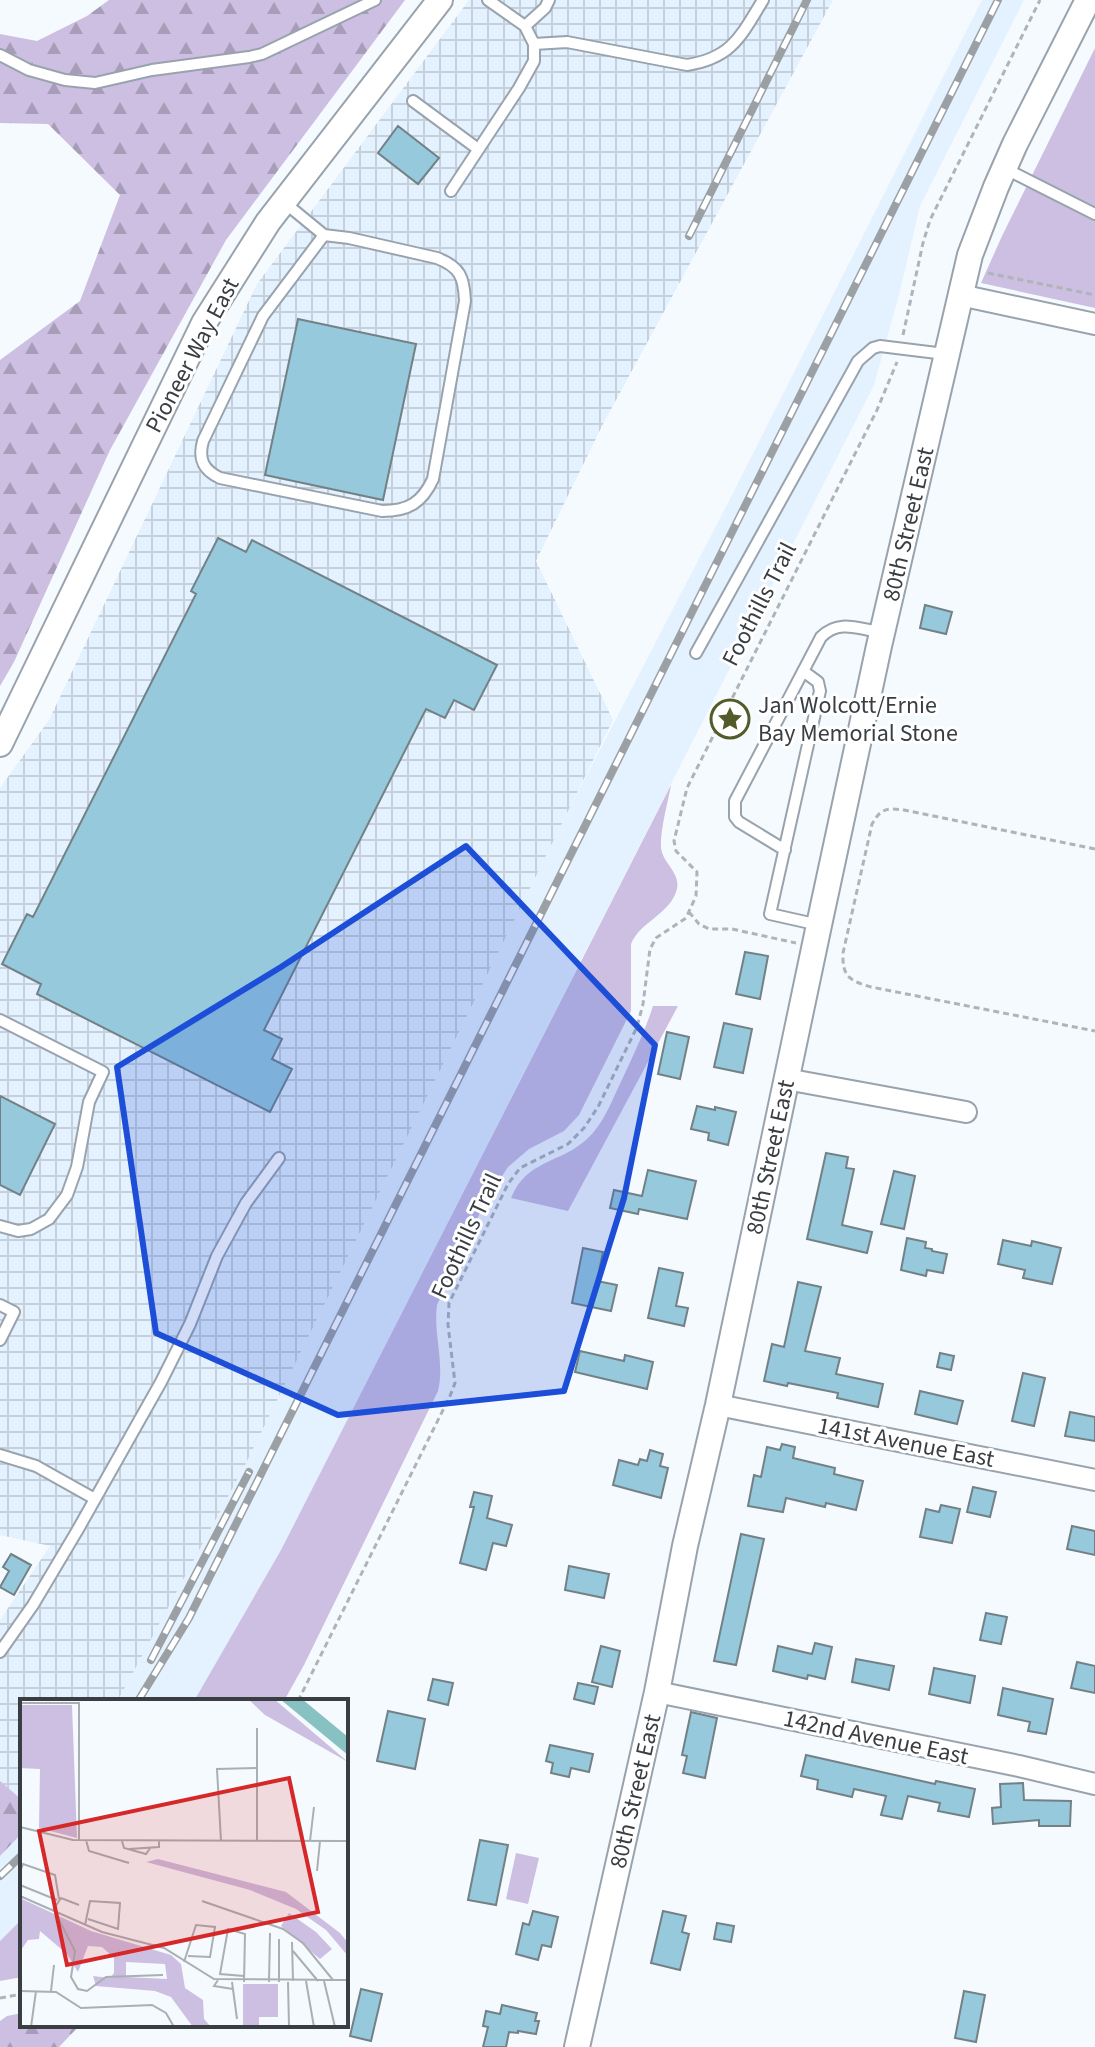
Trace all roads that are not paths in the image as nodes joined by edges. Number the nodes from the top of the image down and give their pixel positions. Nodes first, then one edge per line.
1 (375, 0) edge
2 (440, 0) edge
3 (488, 0) edge
4 (549, 0) edge
5 (763, 0) edge
6 (1088, 0) edge
7 (525, 26) junction
8 (534, 44) junction
9 (0, 55) edge
10 (413, 101) dead end
11 (478, 149) junction
12 (1004, 168) junction
13 (451, 191) dead end
14 (283, 202) junction
15 (1095, 214) edge
16 (324, 235) junction
17 (960, 295) junction
18 (1095, 324) edge
19 (947, 354) junction
20 (882, 633) junction
21 (696, 653) dead end
22 (803, 671) junction
23 (0, 744) edge
24 (785, 850) junction
25 (819, 925) junction
26 (0, 1020) edge
27 (786, 1079) junction
28 (966, 1112) dead end
29 (279, 1158) dead end
30 (0, 1226) edge
31 (0, 1305) edge
32 (0, 1340) edge
33 (718, 1405) junction
34 (0, 1455) edge
35 (1095, 1480) edge
36 (95, 1499) junction
37 (0, 1652) edge
38 (657, 1692) junction
39 (1095, 1784) edge
40 (577, 2047) edge

1 - 9 lane
2 - 14 street, Pioneer Way East
3 - 7 lane
4 - 7 lane
5 - 8 lane
6 - 12 street, 80th Street East
7 - 8 lane
8 - 11 lane
10 - 11 lane
11 - 13 lane
12 - 15 lane
12 - 17 street, 80th Street East
14 - 16 lane
14 - 23 street, Pioneer Way East
16 - 16 lane
17 - 18 street
17 - 19 street, 80th Street East
19 - 20 street, 80th Street East
19 - 21 lane
20 - 22 lane
20 - 25 street, 80th Street East
22 - 24 lane
22 - 24 lane
24 - 25 lane
25 - 27 street, 80th Street East
26 - 30 lane
27 - 28 street
27 - 33 street, 80th Street East
29 - 36 lane
31 - 32 lane
33 - 35 street, 141st Avenue East
33 - 38 street, 80th Street East
34 - 36 lane
36 - 37 lane
38 - 39 street, 142nd Avenue East
38 - 40 street, 80th Street East

